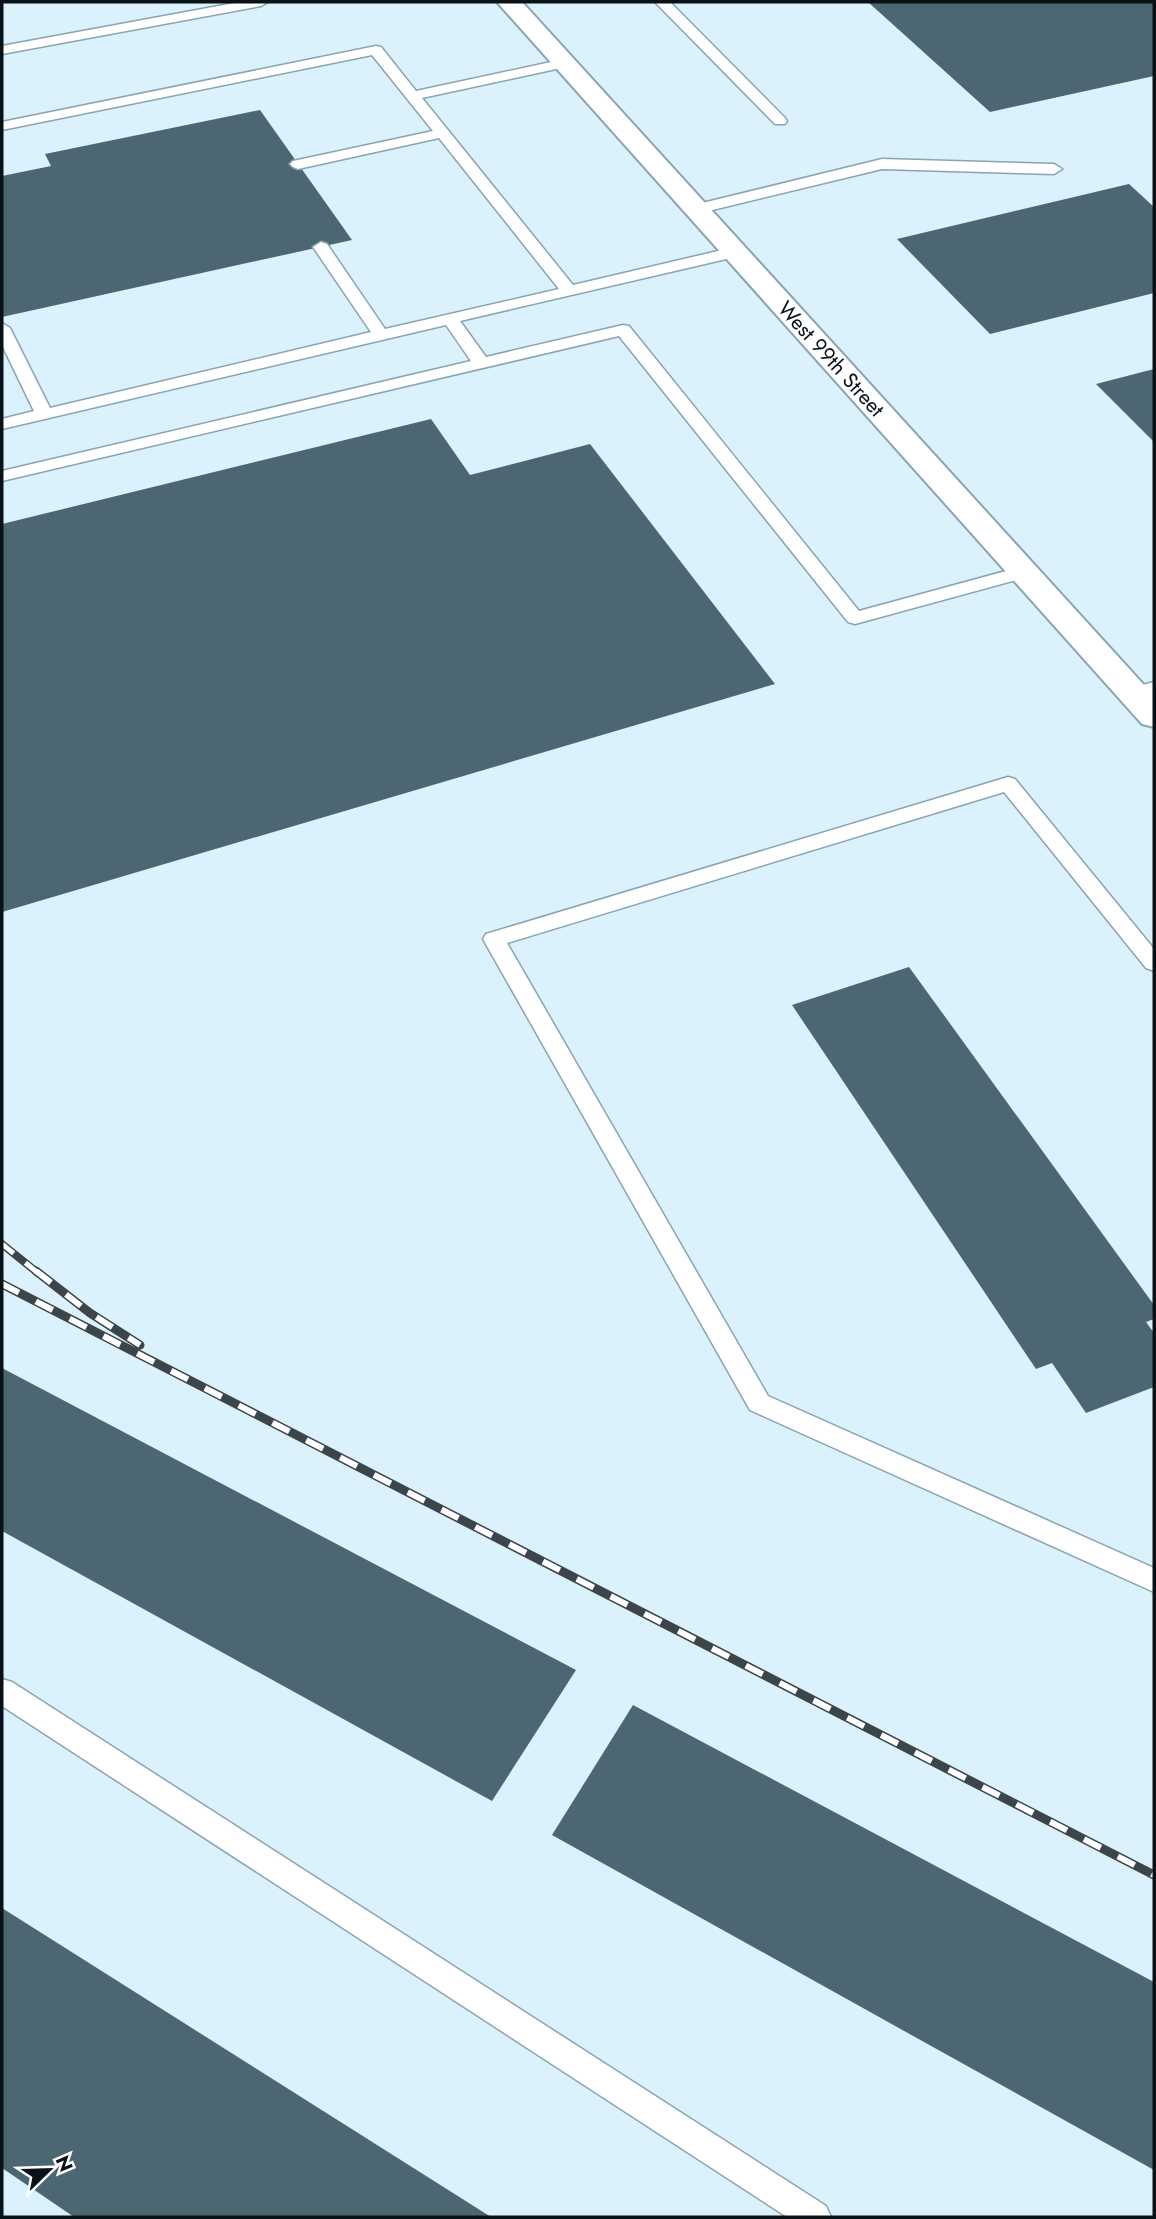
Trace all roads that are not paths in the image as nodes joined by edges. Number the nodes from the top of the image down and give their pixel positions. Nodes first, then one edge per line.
1 (261, 2) edge
2 (510, 2) edge
3 (662, 2) edge
4 (2, 50) edge
5 (565, 63) junction
6 (412, 96) junction
7 (780, 121) dead end
8 (2, 126) edge
9 (443, 133) junction
10 (298, 164) dead end
11 (1054, 169) dead end
12 (696, 209) junction
13 (321, 247) dead end
14 (735, 252) junction
15 (569, 291) junction
16 (450, 319) junction
17 (2, 328) edge
18 (381, 335) junction
19 (482, 363) junction
20 (44, 414) junction
21 (2, 424) edge
22 (2, 476) edge
23 (1024, 572) junction
24 (1144, 690) edge
25 (1154, 716) edge
26 (1154, 963) edge
27 (1154, 1580) edge
28 (2, 1691) edge
29 (815, 2217) edge

1 - 4 lane
2 - 5 street, West 99th Street
3 - 7 lane
5 - 6 lane
5 - 12 street, West 99th Street
6 - 8 lane
6 - 9 lane
9 - 10 lane
9 - 15 lane
11 - 12 lane
12 - 14 street, West 99th Street
13 - 18 lane
14 - 15 lane
14 - 23 street, West 99th Street
15 - 16 lane
16 - 18 lane
16 - 19 lane
17 - 20 lane
18 - 20 lane
19 - 22 lane
19 - 23 lane
20 - 21 lane
23 - 24 street, West 99th Street
24 - 25 street, West 99th Street
26 - 27 lane
28 - 29 lane

